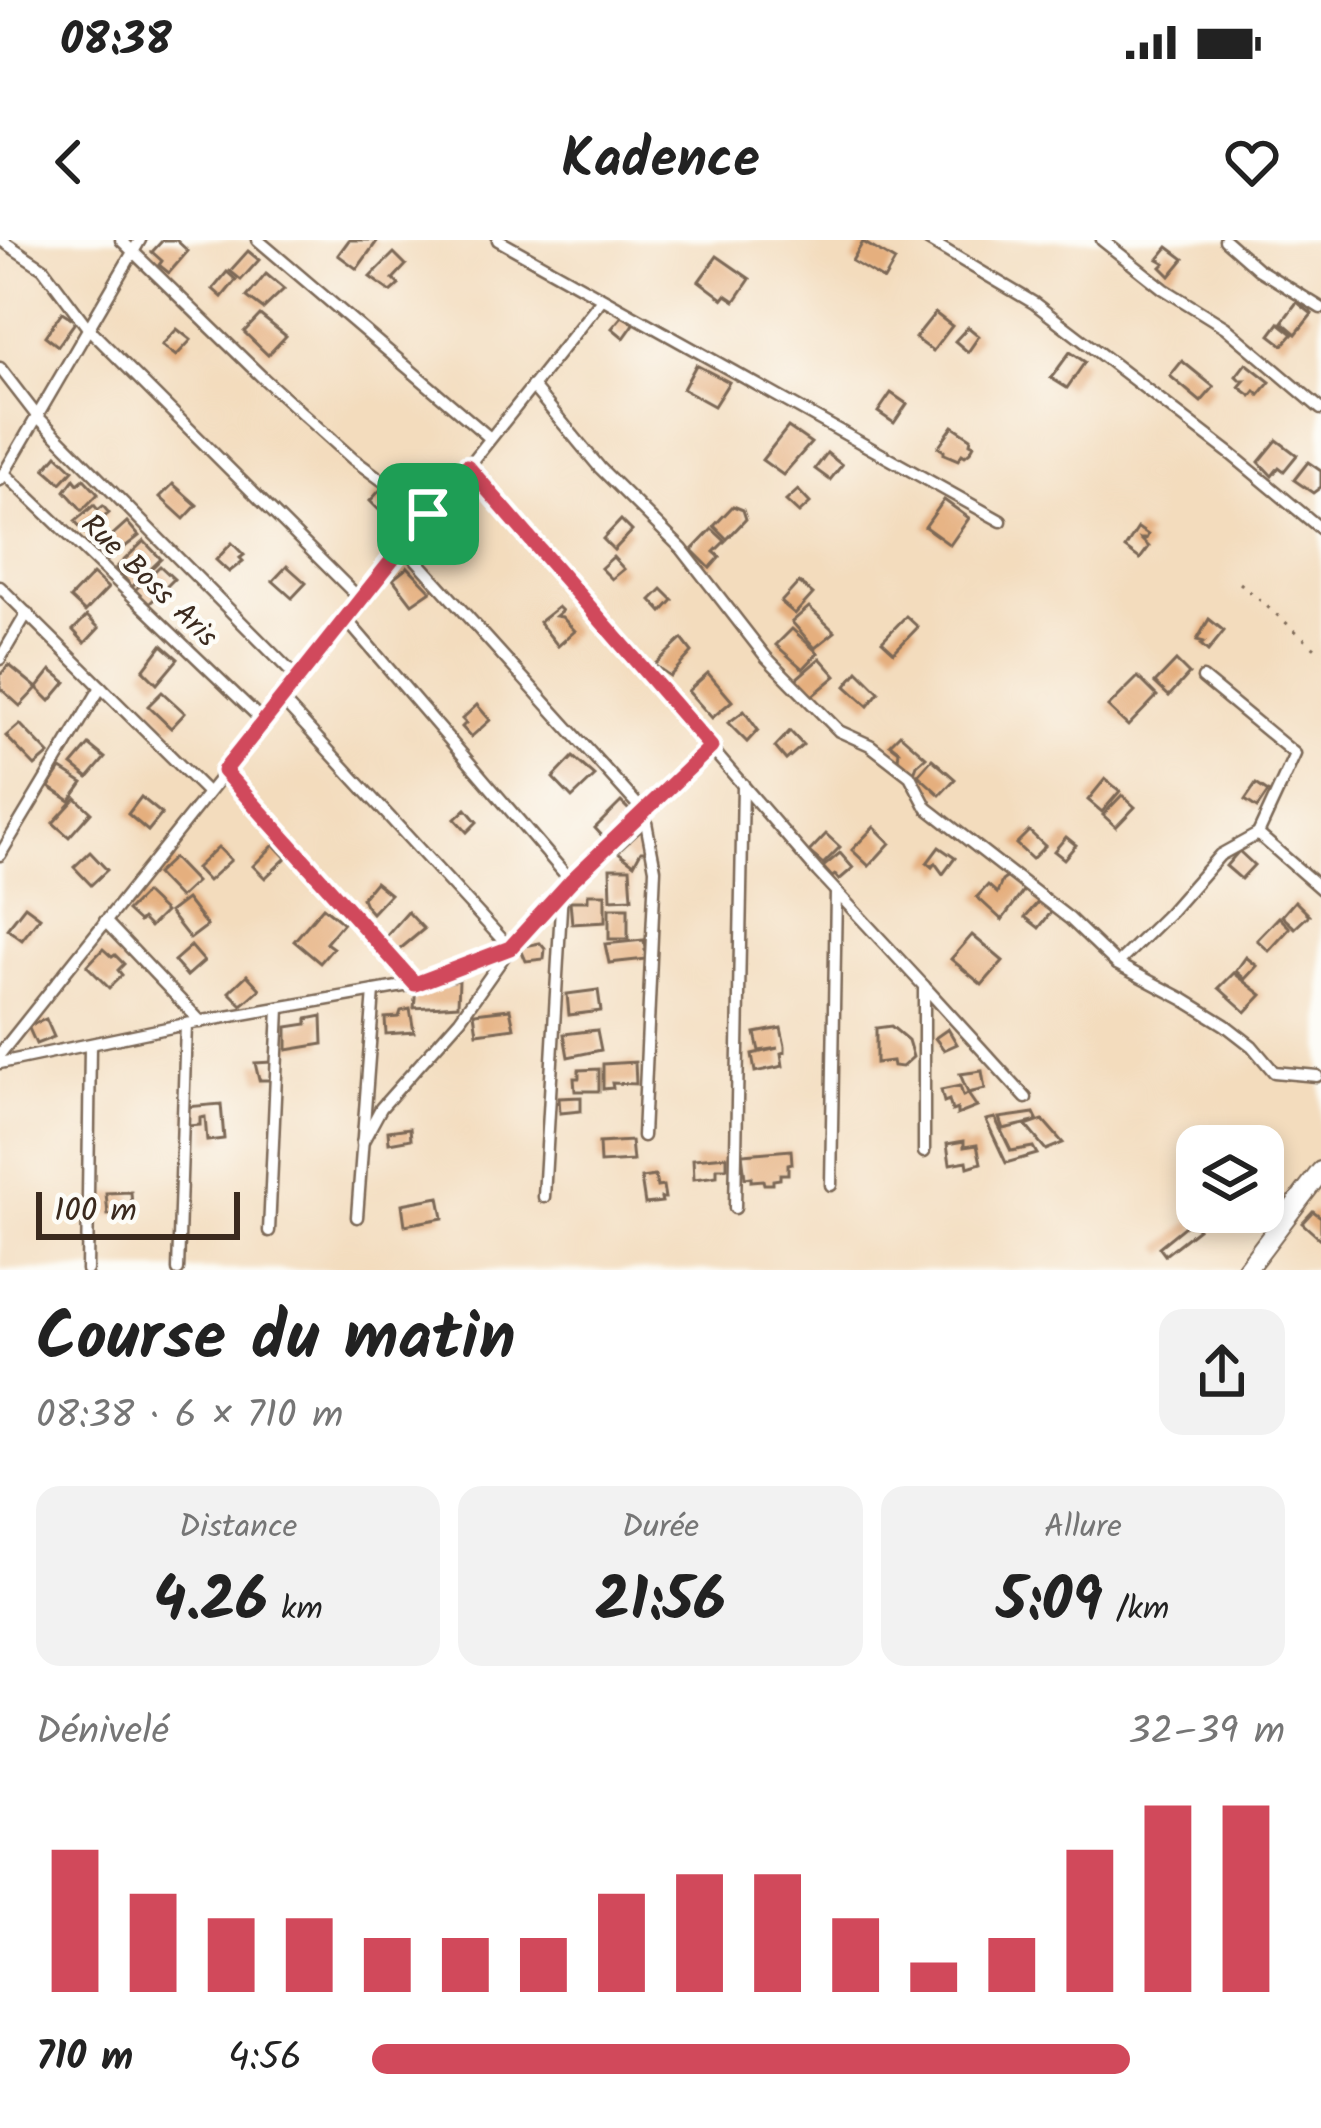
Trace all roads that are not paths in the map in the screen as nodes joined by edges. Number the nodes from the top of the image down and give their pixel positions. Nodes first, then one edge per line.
1 (1, 240) edge
2 (121, 240) edge
3 (258, 240) edge
4 (498, 240) edge
5 (928, 240) edge
6 (1102, 240) edge
7 (1225, 240) edge
8 (137, 245) edge
9 (602, 298) junction
10 (1321, 308) edge
11 (88, 328) junction
12 (0, 368) edge
13 (532, 386) junction
14 (1321, 409) edge
15 (37, 416) junction
16 (490, 438) junction
17 (467, 466) junction
18 (2, 477) edge
19 (428, 514) junction
20 (1001, 521) dead end
21 (1321, 529) edge
22 (404, 545) junction
23 (0, 587) edge
24 (361, 599) junction
25 (27, 614) junction
26 (345, 618) junction
27 (0, 659) edge
28 (297, 678) junction
29 (1203, 678) dead end
30 (101, 687) junction
31 (281, 699) junction
32 (263, 721) junction
33 (711, 747) junction
34 (224, 771) junction
35 (743, 784) junction
36 (207, 792) junction
37 (644, 812) junction
38 (1258, 834) junction
39 (0, 855) edge
40 (567, 886) junction
41 (1321, 889) edge
42 (836, 892) junction
43 (105, 921) junction
44 (510, 948) junction
45 (1117, 964) junction
46 (415, 984) junction
47 (924, 986) junction
48 (374, 991) junction
49 (279, 1008) junction
50 (201, 1022) junction
51 (186, 1024) junction
52 (89, 1045) junction
53 (0, 1054) edge
54 (0, 1064) edge
55 (1317, 1076) dead end
56 (1026, 1098) dead end
57 (643, 1136) dead end
58 (362, 1144) junction
59 (924, 1152) dead end
60 (1320, 1175) edge
61 (831, 1184) dead end
62 (544, 1197) dead end
63 (735, 1208) dead end
64 (357, 1217) dead end
65 (269, 1231) dead end
66 (87, 1270) edge
67 (178, 1270) edge
68 (1246, 1270) edge

1 - 11 street
2 - 8 street
3 - 16 street
4 - 9 street
5 - 21 street
6 - 14 street
7 - 10 street
8 - 11 street
8 - 19 street
9 - 13 street
9 - 20 street
11 - 15 street
11 - 24 street
12 - 15 street
13 - 16 street
13 - 45 street
15 - 18 street
15 - 28 street
16 - 17 street
17 - 19 street
17 - 33 street
18 - 32 street, Rue Boss Aris
19 - 22 street
22 - 24 street
22 - 37 street
23 - 25 street
24 - 26 street
25 - 27 street
25 - 30 street
26 - 28 street
26 - 40 street
28 - 31 street
29 - 38 street
30 - 36 street
30 - 39 street
31 - 32 street
31 - 44 street
32 - 34 street
33 - 35 street
33 - 37 street
34 - 36 street
34 - 46 street
35 - 42 street
35 - 63 street
36 - 43 street
37 - 40 street
37 - 57 street
38 - 41 street
38 - 45 street
40 - 44 street
40 - 62 street
42 - 47 street
42 - 61 street
43 - 50 street
43 - 53 street
44 - 46 street
44 - 58 street
45 - 55 street
46 - 48 street
47 - 56 street
47 - 59 street
48 - 49 street
48 - 58 street
49 - 50 street
49 - 65 street
50 - 51 street
51 - 52 street
51 - 67 street
52 - 54 street
52 - 66 street
58 - 64 street
60 - 68 highway

